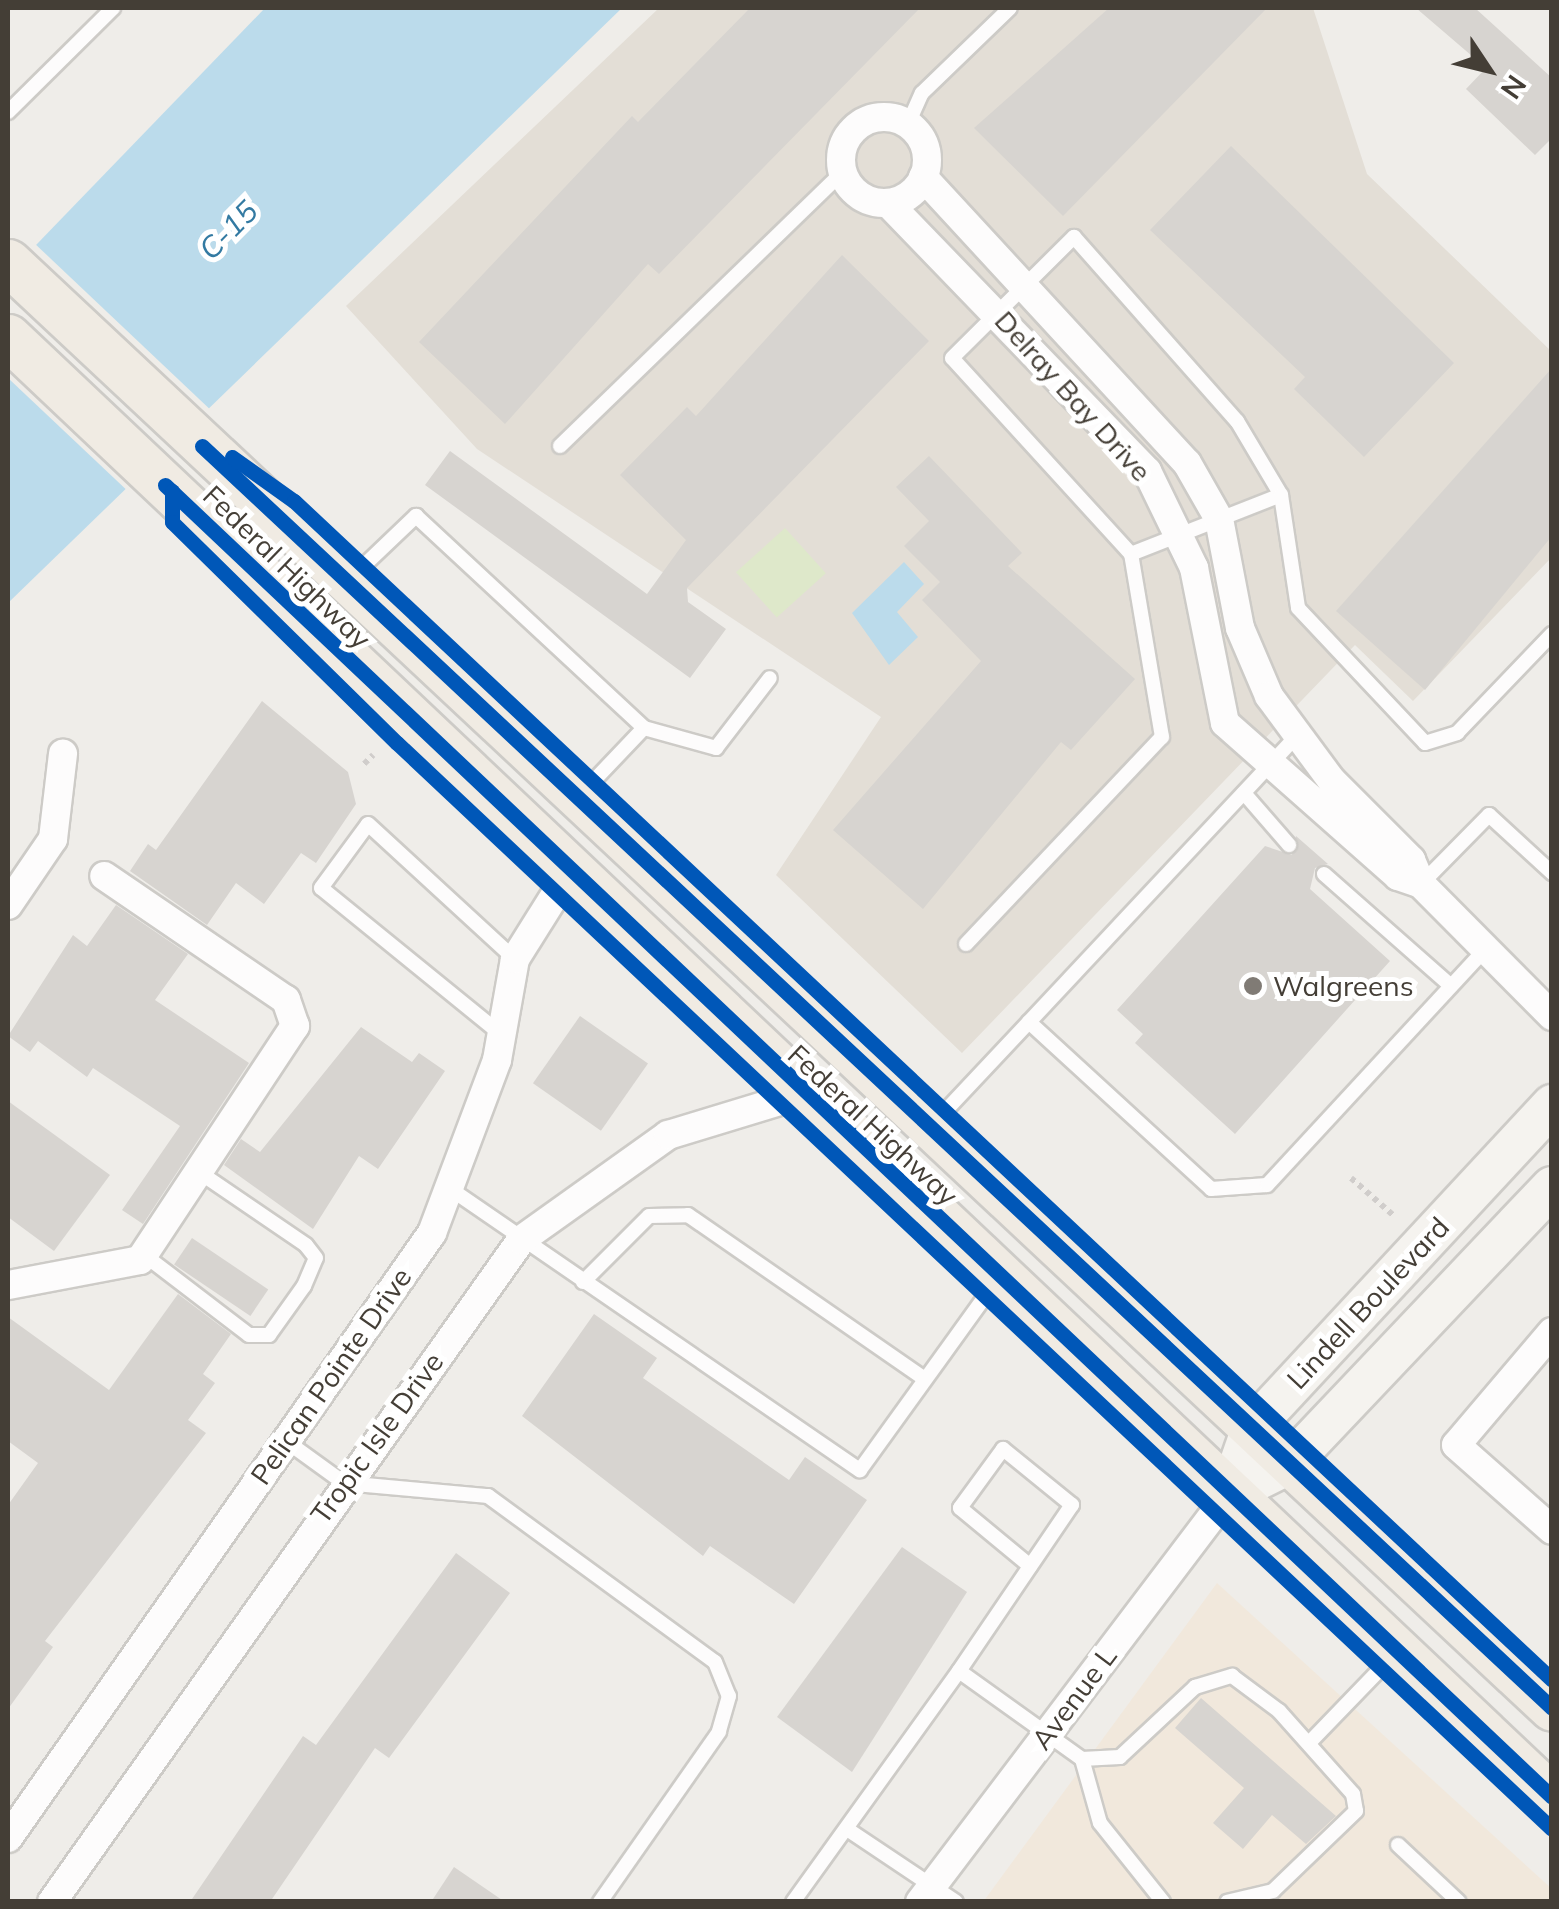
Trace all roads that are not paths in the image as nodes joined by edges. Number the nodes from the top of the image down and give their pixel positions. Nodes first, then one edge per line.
1 (113, 8) edge
2 (1010, 8) edge
3 (8, 112) edge
4 (908, 124) junction
5 (842, 172) junction
6 (923, 177) junction
7 (888, 203) junction
8 (8, 262) edge
9 (1025, 284) junction
10 (997, 312) junction
11 (8, 337) edge
12 (560, 446) dead end
13 (1281, 495) junction
14 (1219, 519) junction
15 (1181, 533) junction
16 (1131, 554) junction
17 (347, 582) junction
18 (1552, 634) edge
19 (770, 678) dead end
20 (644, 728) junction
21 (1298, 735) junction
22 (63, 754) dead end
23 (1268, 768) junction
24 (468, 777) junction
25 (1244, 794) junction
26 (578, 796) junction
27 (1289, 844) dead end
28 (569, 873) junction
29 (1552, 873) edge
30 (1324, 874) dead end
31 (104, 876) dead end
32 (1421, 884) junction
33 (686, 897) junction
34 (8, 905) edge
35 (966, 944) dead end
36 (1483, 952) junction
37 (515, 959) junction
38 (1451, 986) junction
39 (1552, 1016) edge
40 (1029, 1022) junction
41 (502, 1035) junction
42 (803, 1094) junction
43 (1552, 1105) edge
44 (930, 1127) junction
45 (200, 1172) junction
46 (1552, 1187) edge
47 (452, 1190) junction
48 (521, 1240) junction
49 (144, 1254) junction
50 (999, 1278) junction
51 (582, 1282) junction
52 (8, 1285) edge
53 (1552, 1332) edge
54 (925, 1379) junction
55 (1252, 1428) junction
56 (286, 1441) junction
57 (1289, 1464) junction
58 (344, 1483) junction
59 (1229, 1494) junction
60 (1552, 1530) edge
61 (1030, 1566) junction
62 (1397, 1652) junction
63 (959, 1670) junction
64 (1552, 1708) edge
65 (1047, 1734) junction
66 (1309, 1744) junction
67 (1082, 1759) junction
68 (1552, 1797) edge
69 (847, 1829) junction
70 (8, 1838) edge
71 (1398, 1845) dead end
72 (926, 1894) edge
73 (1455, 1900) edge
74 (1163, 1901) edge
75 (52, 1902) edge
76 (600, 1902) edge
77 (794, 1902) edge
78 (956, 1902) edge
79 (1182, 1902) edge
80 (1227, 1902) edge

1 - 3 lane
2 - 4 lane
4 - 5 street
4 - 6 street
5 - 7 street, Delray Bay Drive
5 - 12 lane
6 - 7 street
6 - 9 street, Delray Bay Drive
7 - 10 street, Delray Bay Drive
8 - 17 main road, Federal Highway
9 - 10 lane
9 - 13 lane
9 - 14 street, Delray Bay Drive
10 - 15 street, Delray Bay Drive
10 - 16 lane
11 - 24 main road, Federal Highway
13 - 14 lane
13 - 18 lane
14 - 15 lane
14 - 21 street, Delray Bay Drive
15 - 16 lane
15 - 23 street, Delray Bay Drive
16 - 35 lane
17 - 20 lane
17 - 26 main road, Federal Highway
19 - 20 lane
20 - 26 lane
21 - 23 lane
21 - 32 street, Delray Bay Drive
22 - 34 street
23 - 25 lane
23 - 32 street, Delray Bay Drive
24 - 26 main road
24 - 28 main road, Federal Highway
25 - 27 lane
25 - 40 lane
26 - 33 main road, Federal Highway
28 - 33 main road
28 - 37 street, Pelican Pointe Drive
28 - 42 main road, Federal Highway
29 - 32 lane
30 - 38 lane
31 - 45 street
32 - 36 street, Delray Bay Drive
33 - 44 main road, Federal Highway
36 - 38 lane
36 - 39 street, Delray Bay Drive
37 - 41 street, Pelican Pointe Drive
37 - 41 lane
38 - 40 lane
40 - 44 lane
41 - 47 street, Pelican Pointe Drive
42 - 48 street, Tropic Isle Drive
42 - 50 main road, Federal Highway
43 - 55 street, Lindell Boulevard
44 - 55 main road, Federal Highway
45 - 49 street
45 - 49 lane
46 - 57 street, Lindell Boulevard
47 - 48 lane
47 - 56 street, Pelican Pointe Drive
48 - 51 lane
48 - 58 street, Tropic Isle Drive
49 - 52 street
50 - 54 lane
50 - 59 main road, Federal Highway
51 - 54 lane
51 - 54 lane
53 - 60 street
55 - 57 main road, Federal Highway
55 - 59 street, Lindell Boulevard
56 - 58 lane
56 - 70 street, Pelican Pointe Drive
57 - 59 street, Lindell Boulevard
57 - 64 main road, Federal Highway
58 - 75 street, Tropic Isle Drive
58 - 76 lane
59 - 62 main road, Federal Highway
59 - 65 street, Avenue L
61 - 61 lane
61 - 63 lane
62 - 66 lane
62 - 68 main road, Federal Highway
63 - 65 lane
63 - 69 lane
65 - 67 lane
65 - 72 street, Avenue L
66 - 67 lane
66 - 80 lane
67 - 74 lane
69 - 72 lane
69 - 77 lane
71 - 73 lane
72 - 78 lane
74 - 79 lane

